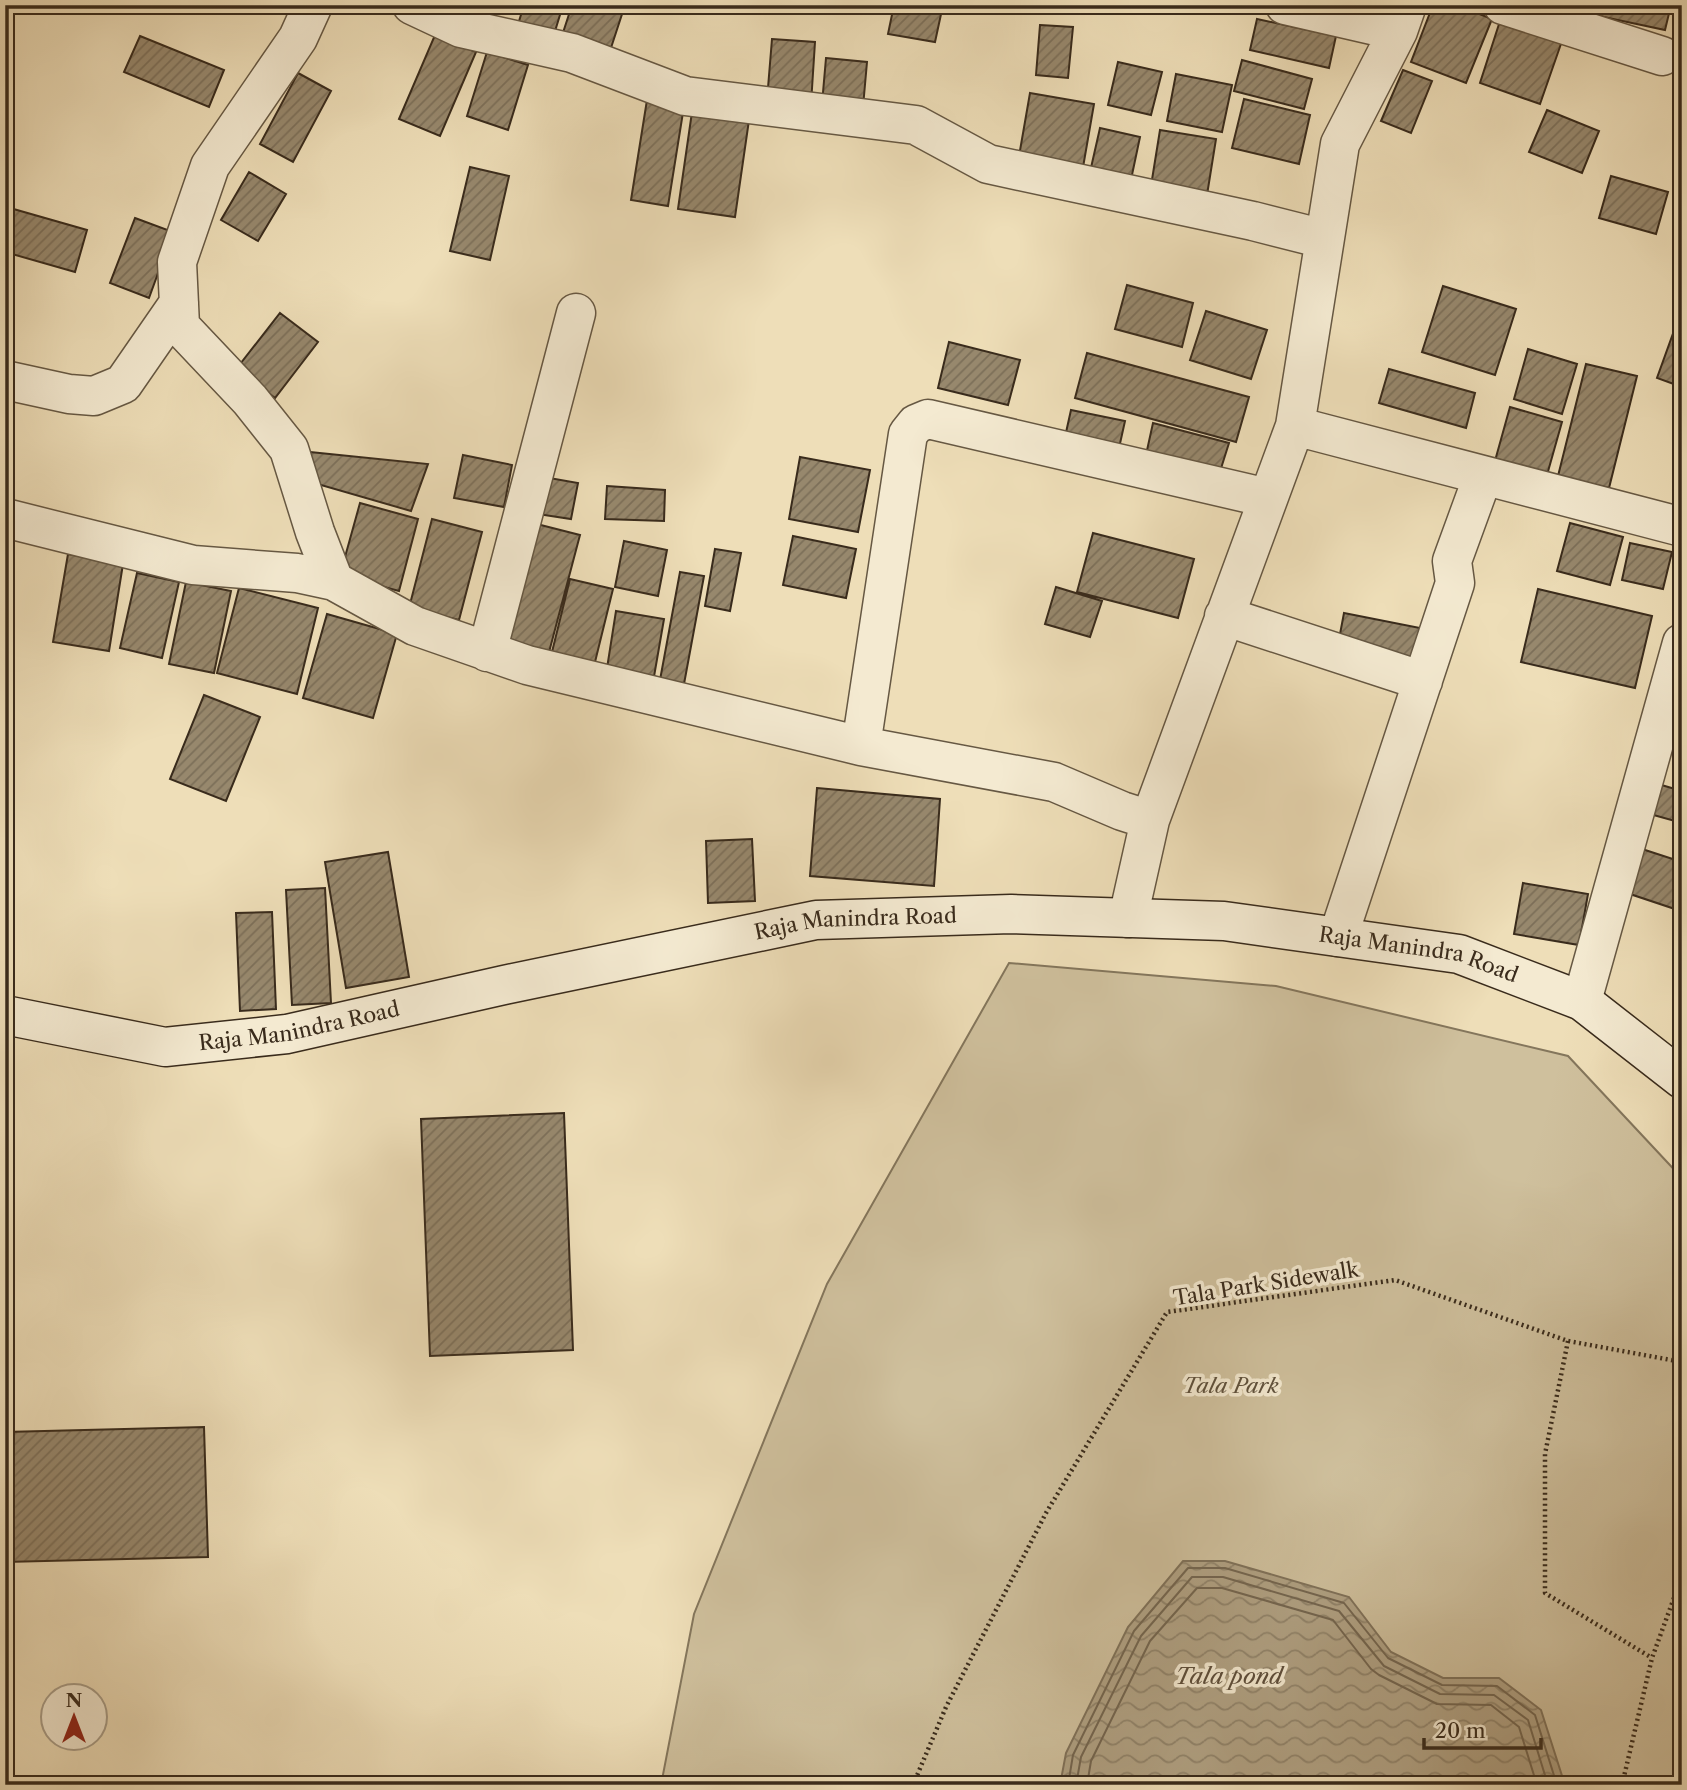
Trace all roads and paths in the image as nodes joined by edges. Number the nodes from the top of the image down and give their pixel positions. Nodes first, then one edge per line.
1 (313, 5) edge
2 (1285, 5) edge
3 (1503, 5) edge
4 (423, 8) edge
5 (1403, 18) edge
6 (1662, 56) dead end
7 (1324, 239) junction
8 (179, 303) junction
9 (576, 313) dead end
10 (5, 380) edge
11 (1295, 426) junction
12 (1483, 476) junction
13 (1268, 498) junction
14 (5, 518) edge
15 (1682, 527) edge
16 (334, 581) junction
17 (1224, 616) junction
18 (1682, 643) edge
19 (487, 652) junction
20 (1423, 681) junction
21 (862, 746) junction
22 (1150, 820) junction
23 (1128, 918) junction
24 (1338, 937) junction
25 (1582, 1001) junction
26 (5, 1015) edge
27 (1682, 1079) edge
28 (1568, 1341) junction
29 (1682, 1362) edge
30 (1682, 1576) edge
31 (1652, 1658) junction
32 (913, 1785) edge
33 (1622, 1785) edge

1 - 8 street
2 - 5 street
3 - 6 street
4 - 7 street
5 - 7 street
7 - 11 street
8 - 10 street
8 - 16 street
9 - 19 street
11 - 12 street
11 - 13 street
12 - 15 street
12 - 20 street
13 - 17 street
13 - 21 street
14 - 16 street
16 - 19 street
17 - 20 street
17 - 22 street
18 - 25 street
19 - 21 street
20 - 24 street
21 - 22 street
22 - 23 street
23 - 24 street, Raja Manindra Road
23 - 26 street, Raja Manindra Road
24 - 25 street, Raja Manindra Road
25 - 27 street, Raja Manindra Road
28 - 29 path, Tala Park Sidewalk
28 - 31 path
28 - 32 path, Tala Park Sidewalk
30 - 31 path
31 - 33 path

